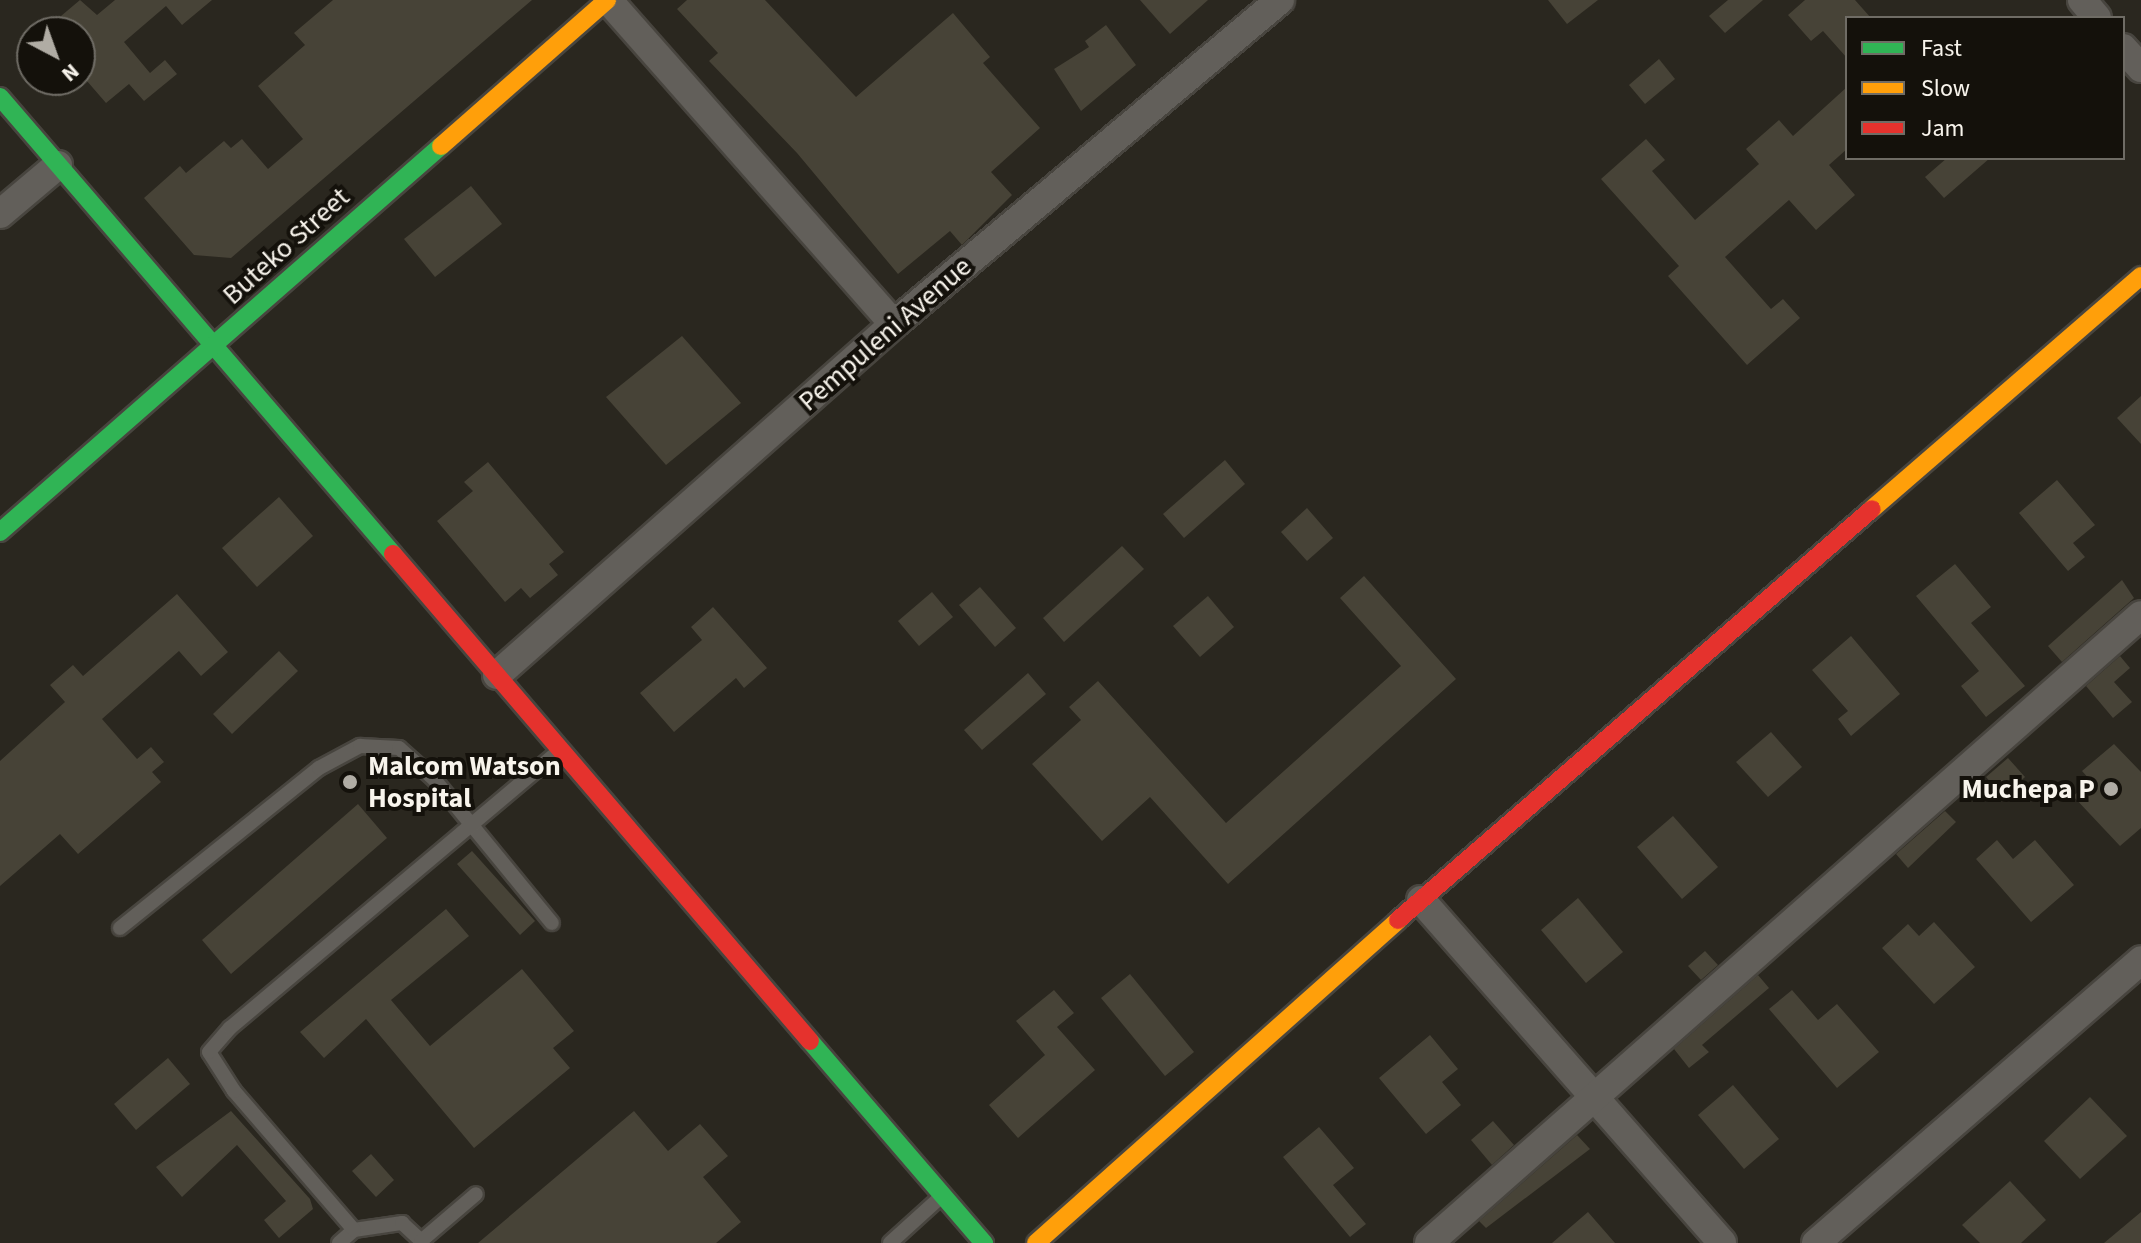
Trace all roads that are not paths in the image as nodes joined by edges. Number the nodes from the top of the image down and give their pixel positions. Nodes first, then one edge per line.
1 (608, 0) edge
2 (1280, 0) edge
3 (2082, 0) edge
4 (2095, 16) edge
5 (2125, 50) edge
6 (2141, 68) edge
7 (0, 97) edge
8 (58, 165) junction
9 (0, 214) edge
10 (2141, 276) edge
11 (894, 324) junction
12 (215, 347) junction
13 (0, 532) edge
14 (2141, 615) edge
15 (497, 675) junction
16 (560, 750) junction
17 (472, 824) junction
18 (1421, 900) junction
19 (552, 923) dead end
20 (120, 928) dead end
21 (2141, 960) edge
22 (1593, 1098) junction
23 (476, 1194) dead end
24 (943, 1195) junction
25 (354, 1230) junction
26 (339, 1243) edge
27 (890, 1243) edge
28 (984, 1243) edge
29 (1036, 1243) edge
30 (1429, 1243) edge
31 (1722, 1243) edge
32 (1816, 1243) edge

1 - 11 street
1 - 12 street, Buteko Street
2 - 11 street, Pempuleni Avenue
3 - 4 street
5 - 6 street
7 - 8 street
8 - 9 street
8 - 12 street
10 - 18 street
11 - 15 street, Pempuleni Avenue
12 - 13 street, Buteko Street
12 - 15 street
14 - 22 street
15 - 16 street
16 - 17 lane
16 - 24 street
17 - 19 lane
17 - 20 lane
17 - 25 lane
18 - 22 street
18 - 29 street
21 - 32 street
22 - 30 street
22 - 31 street
23 - 25 lane
24 - 27 lane
24 - 28 street
25 - 26 lane

